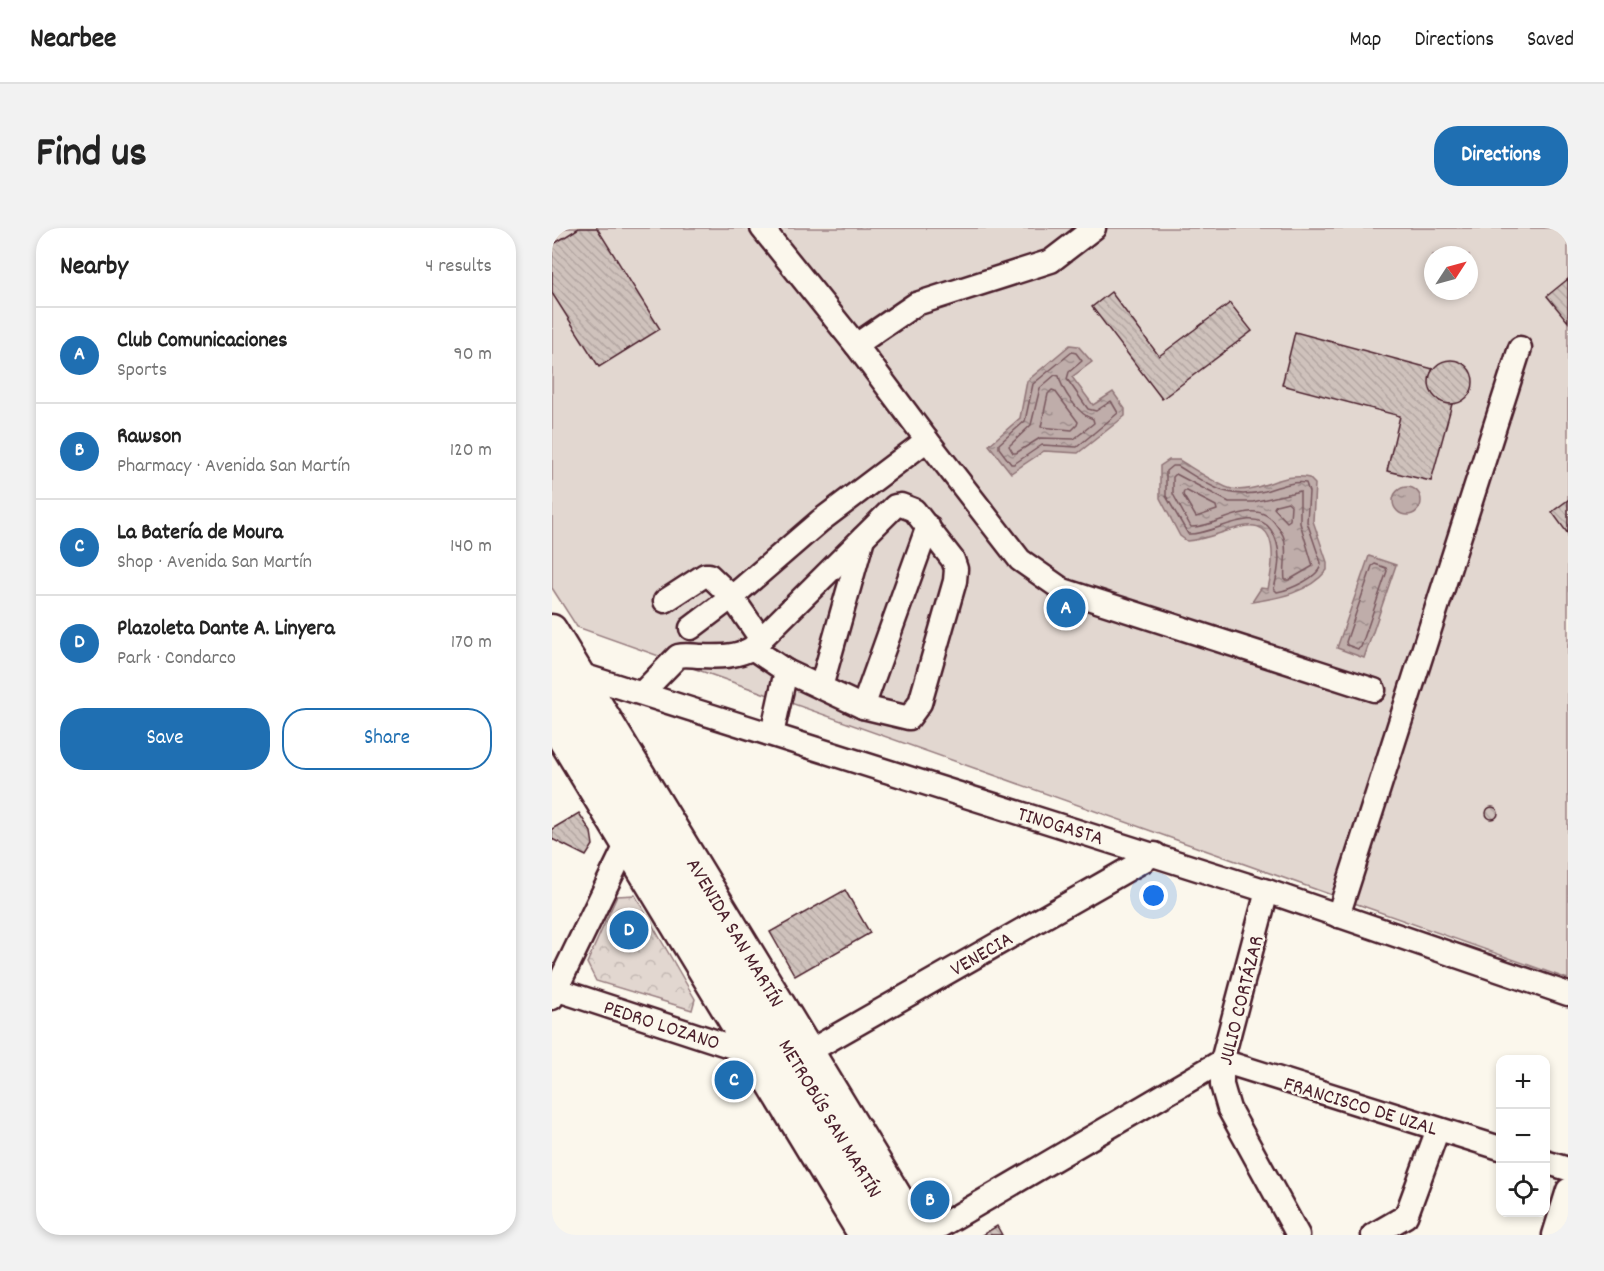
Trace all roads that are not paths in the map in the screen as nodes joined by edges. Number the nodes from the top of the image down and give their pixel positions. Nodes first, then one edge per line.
1 (762, 228) edge
2 (1094, 228) edge
3 (856, 345) junction
4 (1520, 348) dead end
5 (927, 440) junction
6 (928, 526) junction
7 (863, 537) junction
8 (732, 597) junction
9 (665, 601) dead end
10 (692, 628) dead end
11 (552, 629) edge
12 (757, 643) junction
13 (552, 663) edge
14 (786, 671) junction
15 (579, 674) junction
16 (820, 687) junction
17 (1374, 690) dead end
18 (642, 693) junction
19 (552, 694) edge
20 (863, 707) junction
21 (552, 722) edge
22 (772, 734) junction
23 (627, 843) junction
24 (1155, 854) junction
25 (1267, 891) junction
26 (1338, 916) junction
27 (553, 992) edge
28 (1568, 994) edge
29 (782, 1054) junction
30 (1222, 1061) junction
31 (1438, 1129) junction
32 (1496, 1147) edge
33 (1548, 1163) edge
34 (1568, 1169) edge
35 (1568, 1190) edge
36 (863, 1235) edge
37 (883, 1235) edge
38 (902, 1235) edge
39 (923, 1235) edge
40 (1298, 1235) edge
41 (1373, 1235) edge
42 (1554, 1235) edge

1 - 3 street
2 - 3 street
3 - 5 street
4 - 26 street
5 - 8 street
5 - 17 street
6 - 7 street
6 - 20 street
6 - 20 street
7 - 12 street
7 - 16 street
8 - 9 street
8 - 10 street
8 - 12 street
11 - 15 main road, AVENIDA SAN MARTÍN
12 - 14 street
12 - 18 street
13 - 15 street, TINOGASTA
13 - 29 street, METROBÚS SAN MARTÍN
14 - 16 street
14 - 22 street
15 - 18 street, TINOGASTA
15 - 29 main road, AVENIDA SAN MARTÍN
16 - 20 street
18 - 22 street, TINOGASTA
19 - 29 street, METROBÚS SAN MARTÍN
21 - 23 main road, AVENIDA SAN MARTÍN
22 - 24 street, TINOGASTA
23 - 27 street
23 - 29 main road, AVENIDA SAN MARTÍN
24 - 25 street, TINOGASTA
24 - 29 street, VENECIA
25 - 26 street, TINOGASTA
25 - 30 street, JULIO CORTÁZAR
26 - 28 street, TINOGASTA
27 - 29 street, PEDRO LOZANO
29 - 36 main road, AVENIDA SAN MARTÍN
29 - 37 street, METROBÚS SAN MARTÍN
29 - 38 street, METROBÚS SAN MARTÍN
29 - 39 main road, AVENIDA SAN MARTÍN
30 - 31 street, FRANCISCO DE UZAL
30 - 39 street
30 - 40 street, JULIO CORTÁZAR
31 - 32 street, FRANCISCO DE UZAL
31 - 41 street
33 - 34 street
35 - 42 street

